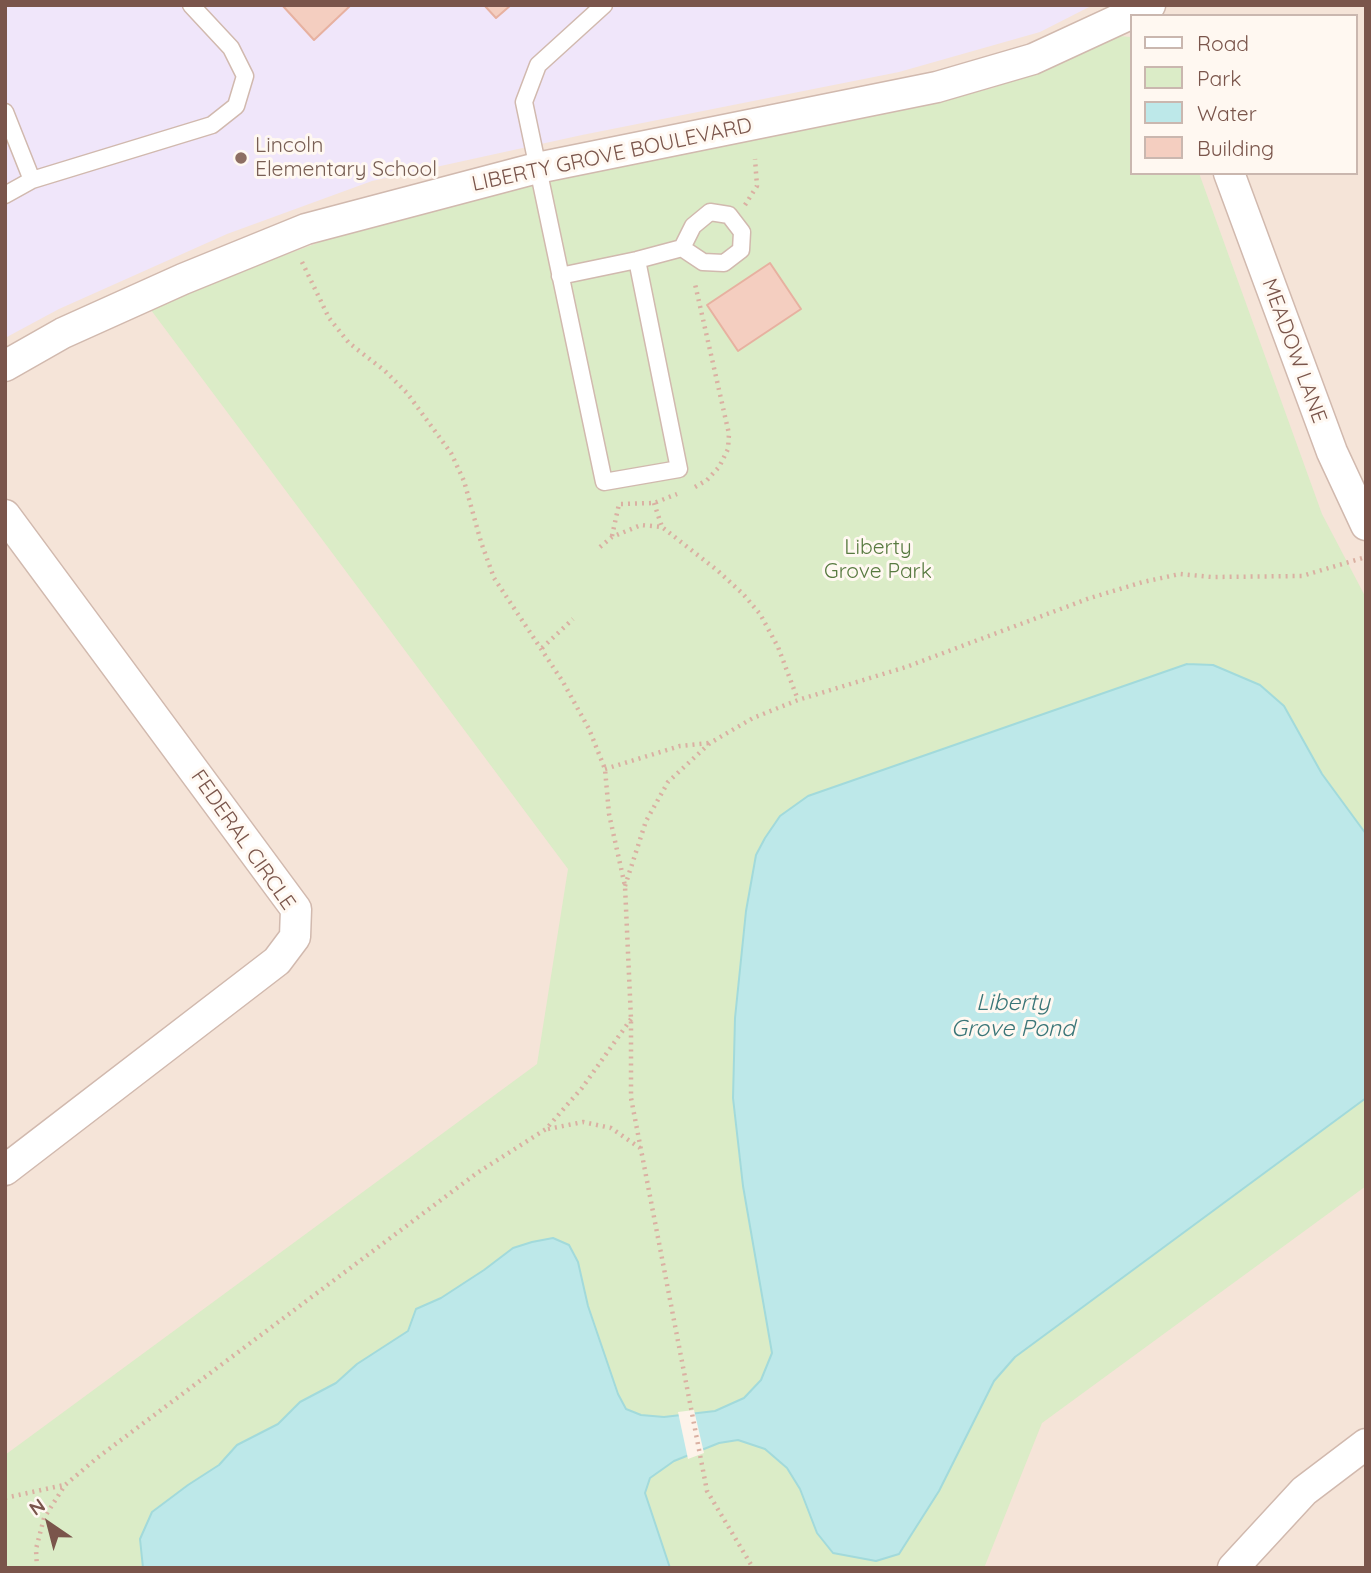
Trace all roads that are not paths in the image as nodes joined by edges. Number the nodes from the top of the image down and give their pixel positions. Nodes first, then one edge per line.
1 (191, 5) edge
2 (604, 5) edge
3 (1150, 5) edge
4 (1130, 14) edge
5 (1130, 14) edge
6 (5, 112) edge
7 (537, 168) junction
8 (1230, 175) edge
9 (33, 180) junction
10 (5, 195) edge
11 (682, 248) dead end
12 (637, 260) junction
13 (560, 276) junction
14 (5, 366) edge
15 (5, 515) edge
16 (1366, 525) edge
17 (5, 1170) edge
18 (1366, 1444) edge
19 (1233, 1568) edge

1 - 9 lane
2 - 7 lane
3 - 4 street, LIBERTY GROVE BOULEVARD
5 - 7 street, LIBERTY GROVE BOULEVARD
6 - 9 lane
7 - 13 lane
7 - 14 street, LIBERTY GROVE BOULEVARD
8 - 16 street, MEADOW LANE
9 - 10 lane
11 - 12 lane
12 - 13 lane
12 - 13 lane
15 - 17 street, FEDERAL CIRCLE
18 - 19 street

